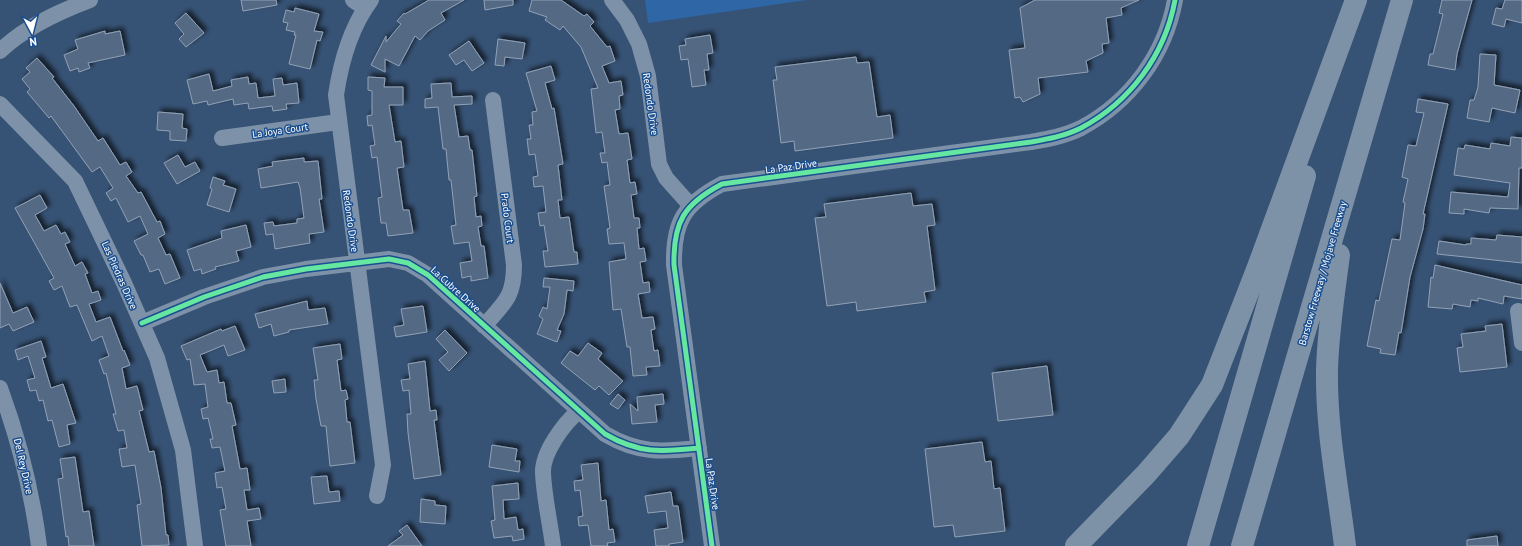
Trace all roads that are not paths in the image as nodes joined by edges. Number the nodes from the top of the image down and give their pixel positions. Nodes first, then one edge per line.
1 (90, 0) edge
2 (612, 0) edge
3 (1174, 0) edge
4 (1356, 0) edge
5 (1402, 0) edge
6 (363, 3) edge
7 (0, 51) edge
8 (493, 100) dead end
9 (0, 104) edge
10 (338, 122) junction
11 (222, 138) dead end
12 (1349, 182) junction
13 (690, 205) junction
14 (357, 263) junction
15 (1518, 311) dead end
16 (142, 323) junction
17 (484, 326) junction
18 (1522, 343) edge
19 (0, 388) edge
20 (579, 411) junction
21 (699, 448) junction
22 (377, 496) dead end
23 (38, 546) edge
24 (196, 546) edge
25 (553, 546) edge
26 (712, 546) edge
27 (1076, 546) edge
28 (1198, 546) edge
29 (1242, 546) edge
30 (1345, 546) edge

1 - 7 street
2 - 13 street, Redondo Drive
3 - 13 street, La Paz Drive
4 - 27 highway
4 - 28 highway
5 - 12 highway, Barstow Freeway / Mojave Freeway
6 - 10 street, Redondo Drive
8 - 17 street, Prado Court
9 - 16 street, Las Piedras Drive
10 - 11 street, La Joya Court
10 - 14 street, Redondo Drive
12 - 29 highway, Barstow Freeway / Mojave Freeway
12 - 30 highway
13 - 21 street, La Paz Drive
14 - 16 street, La Cubre Drive
14 - 17 street, La Cubre Drive
14 - 22 street, Redondo Drive
15 - 18 street
16 - 24 street, Las Piedras Drive
17 - 20 street, La Cubre Drive
19 - 23 street, Del Rey Drive
20 - 21 street, La Cubre Drive
20 - 25 street
21 - 26 street, La Paz Drive

